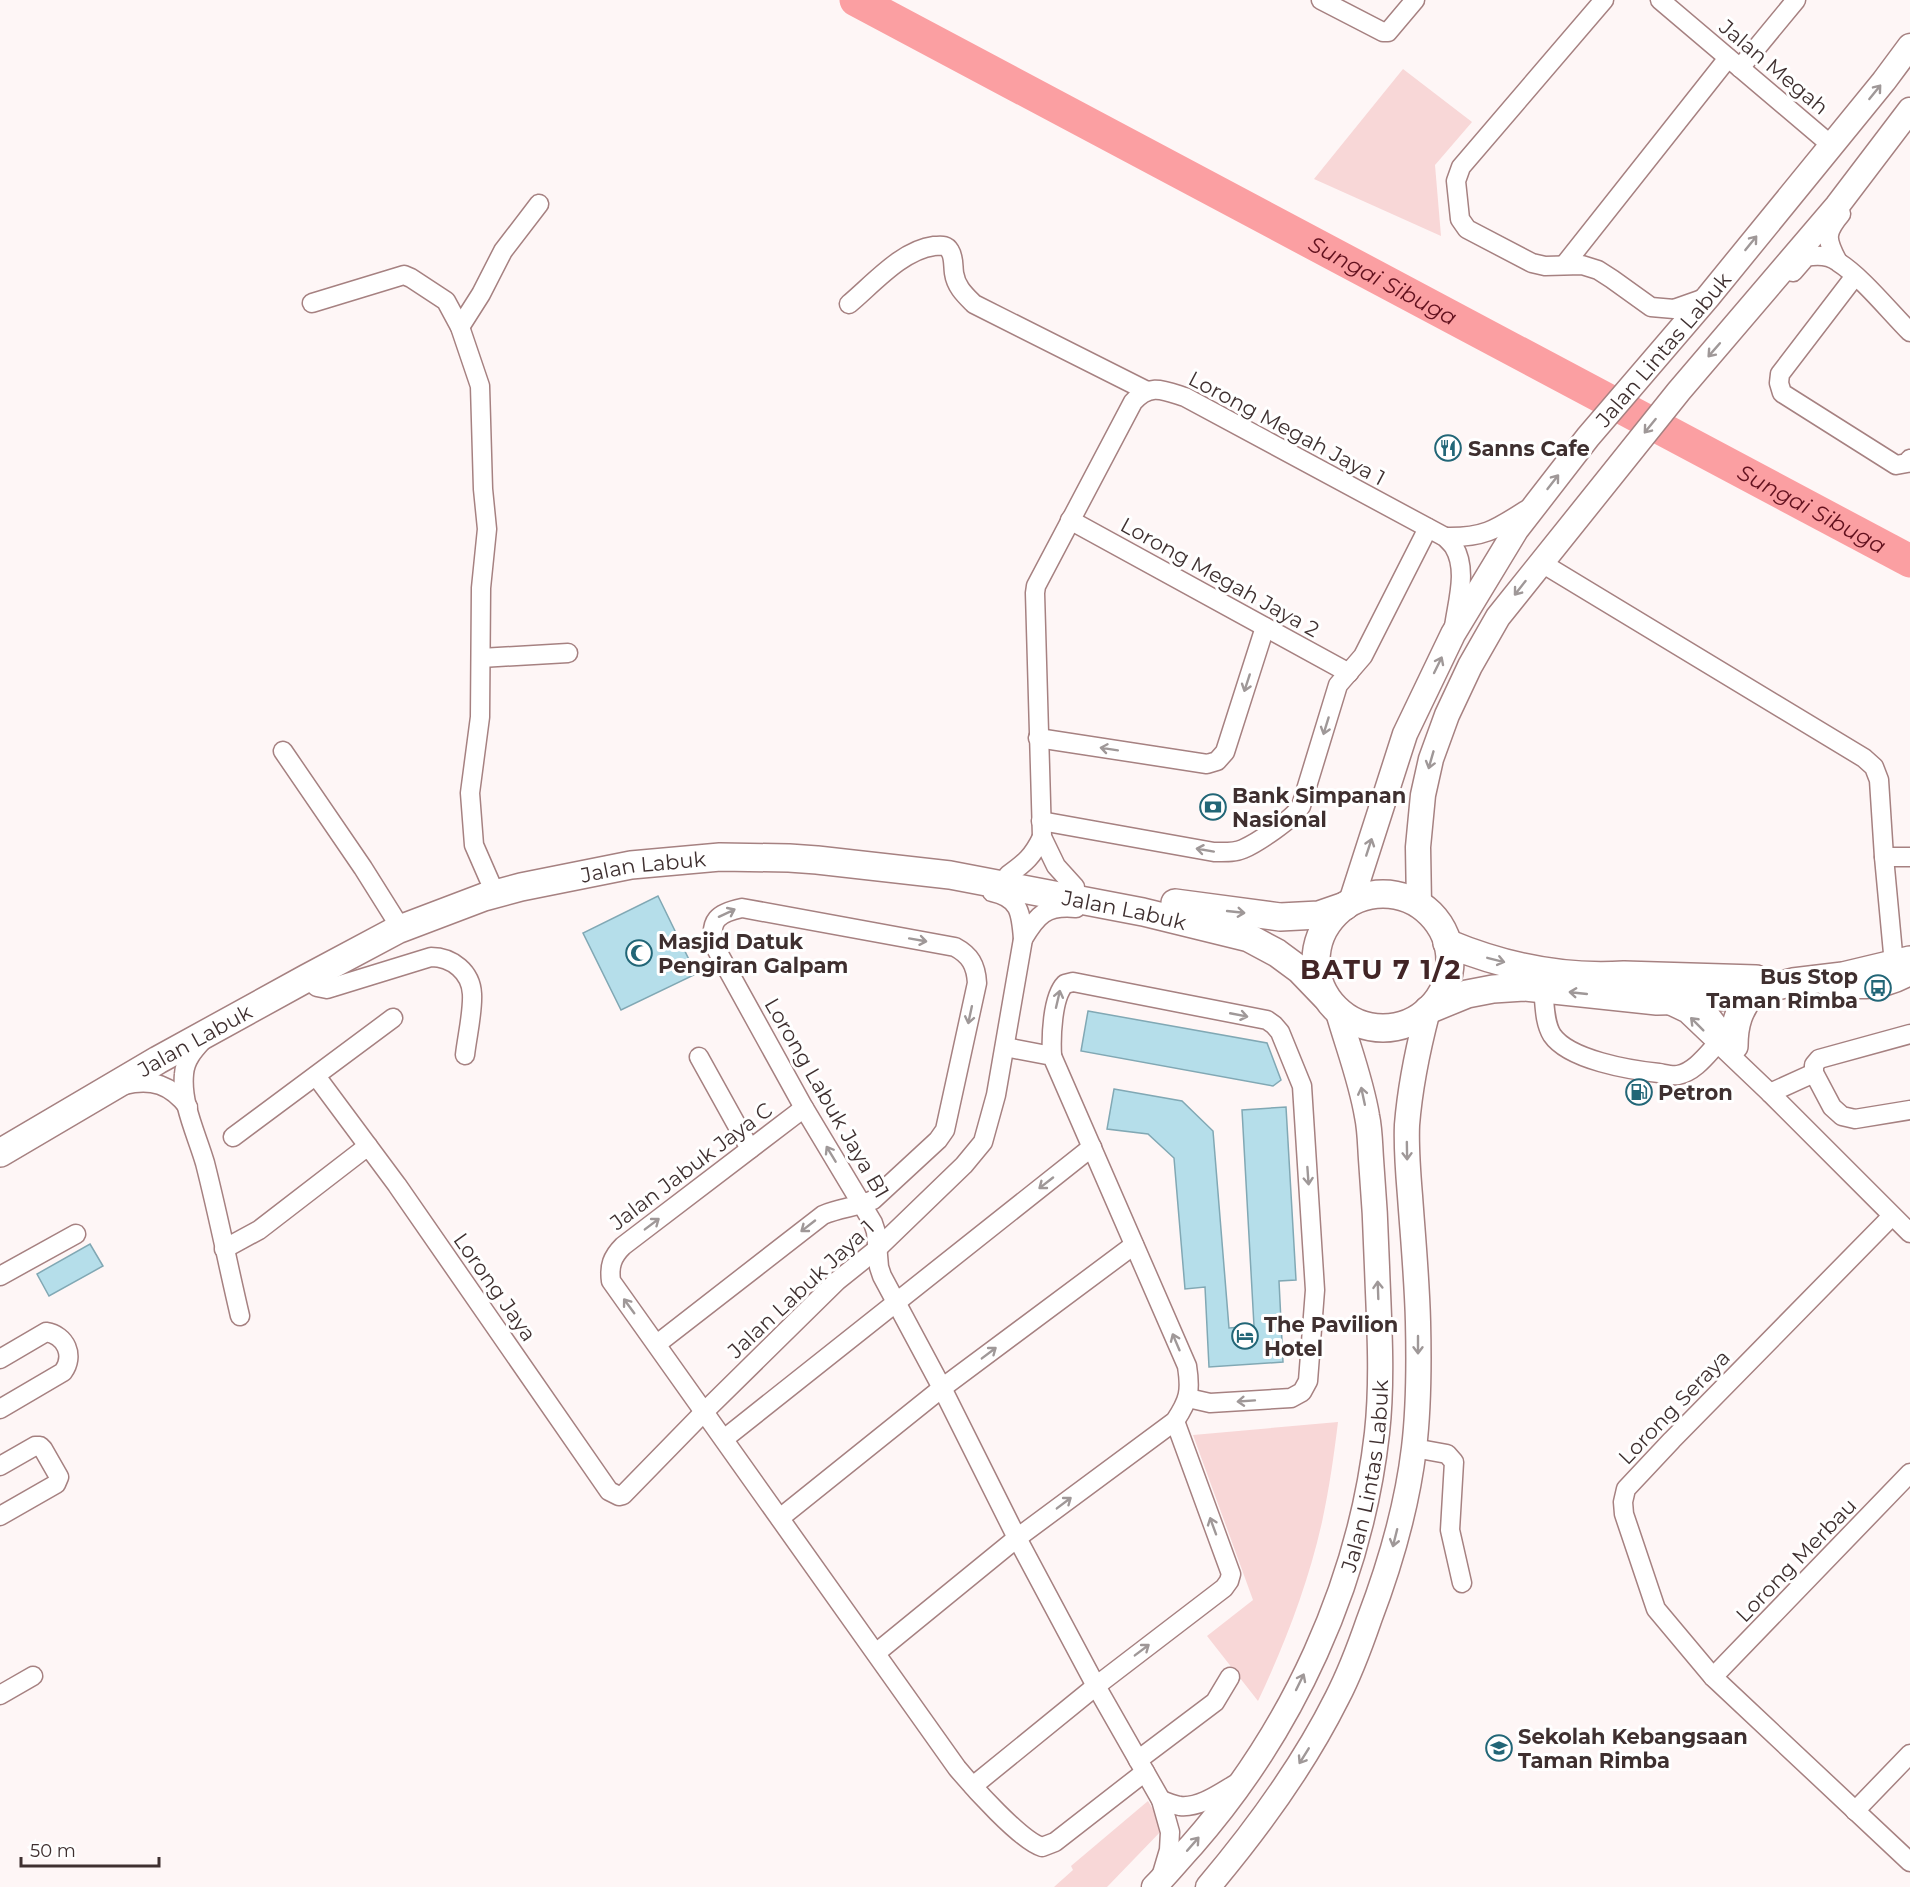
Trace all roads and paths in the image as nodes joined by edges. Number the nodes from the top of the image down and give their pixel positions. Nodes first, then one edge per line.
1 (1321, 0) edge
2 (1415, 0) edge
3 (1605, 0) edge
4 (1660, 0) edge
5 (1796, 0) edge
6 (1910, 46) edge
7 (1734, 63) junction
8 (1910, 110) edge
9 (1831, 145) junction
10 (1873, 159) junction
11 (539, 204) dead end
12 (1837, 260) junction
13 (1565, 264) junction
14 (1855, 276) junction
15 (1708, 297) junction
16 (312, 303) dead end
17 (849, 304) dead end
18 (1741, 320) junction
19 (460, 327) junction
20 (1910, 332) edge
21 (1145, 390) junction
22 (1910, 459) edge
23 (1536, 504) junction
24 (1070, 520) junction
25 (1428, 528) junction
26 (1445, 537) junction
27 (1540, 562) junction
28 (1265, 627) junction
29 (1453, 634) junction
30 (568, 653) dead end
31 (481, 658) junction
32 (1349, 673) junction
33 (1038, 738) junction
34 (283, 751) dead end
35 (1041, 829) junction
36 (1910, 856) edge
37 (1884, 857) junction
38 (950, 875) junction
39 (1008, 875) junction
40 (491, 884) junction
41 (1075, 887) junction
42 (1348, 904) junction
43 (1419, 905) junction
44 (1143, 912) junction
45 (395, 919) junction
46 (1023, 939) junction
47 (1447, 943) junction
48 (1905, 967) edge
49 (1602, 976) junction
50 (307, 978) junction
51 (1545, 980) junction
52 (1793, 982) junction
53 (1753, 992) junction
54 (1657, 1000) junction
55 (1699, 1000) junction
56 (1331, 1004) junction
57 (1428, 1010) junction
58 (393, 1018) dead end
59 (209, 1033) junction
60 (1910, 1034) edge
61 (1726, 1045) junction
62 (1005, 1047) junction
63 (465, 1055) dead end
64 (1052, 1056) junction
65 (699, 1057) dead end
66 (1814, 1073) junction
67 (316, 1076) junction
68 (112, 1088) junction
69 (1770, 1093) junction
70 (188, 1107) junction
71 (804, 1108) junction
72 (1910, 1110) edge
73 (233, 1137) dead end
74 (0, 1138) edge
75 (368, 1146) junction
76 (1092, 1147) junction
77 (750, 1149) junction
78 (0, 1153) edge
79 (861, 1204) junction
80 (1892, 1216) junction
81 (1910, 1233) edge
82 (76, 1234) dead end
83 (1134, 1245) junction
84 (224, 1249) junction
85 (877, 1249) junction
86 (0, 1276) edge
87 (897, 1300) junction
88 (240, 1316) dead end
89 (657, 1344) junction
90 (0, 1359) edge
91 (942, 1388) junction
92 (1188, 1398) junction
93 (0, 1409) edge
94 (705, 1411) junction
95 (1175, 1421) junction
96 (724, 1439) junction
97 (1414, 1448) junction
98 (0, 1466) edge
99 (1910, 1473) edge
100 (0, 1516) edge
101 (780, 1518) junction
102 (1017, 1538) junction
103 (1462, 1583) dead end
104 (876, 1653) junction
105 (33, 1676) dead end
106 (1230, 1677) dead end
107 (1713, 1677) junction
108 (1096, 1686) junction
109 (0, 1695) edge
110 (1910, 1754) edge
111 (1142, 1766) junction
112 (1244, 1779) junction
113 (973, 1786) junction
114 (1161, 1800) junction
115 (1855, 1811) junction
116 (1910, 1862) edge
117 (1157, 1884) edge
118 (1208, 1887) edge

1 - 2 street
3 - 13 street
4 - 7 street, Jalan Megah
5 - 7 street
9 -> 6 main road, Jalan Lintas Labuk
7 - 9 street, Jalan Megah
7 - 13 street
8 - 10 main road, Jalan Lintas Labuk
15 -> 9 main road, Jalan Lintas Labuk
10 - 12 street
10 - 18 main road, Jalan Lintas Labuk
11 - 19 street
12 - 14 street
12 - 18 street
13 - 15 street
14 - 20 street
14 - 22 street
23 -> 15 main road, Jalan Lintas Labuk
16 - 19 street
17 - 21 street, Lorong Megah Jaya 1
18 -> 27 main road, Jalan Lintas Labuk
19 - 31 street
21 - 24 street
21 - 25 street, Lorong Megah Jaya 1
23 - 26 street
23 - 29 main road, Jalan Lintas Labuk
24 - 28 street, Lorong Megah Jaya 2
24 - 33 street
25 - 26 street, Lorong Megah Jaya 1
25 - 32 street
26 - 29 street
27 - 37 street
27 -> 43 main road, Jalan Lintas Labuk
28 - 32 street, Lorong Megah Jaya 2
28 -> 33 street
42 -> 29 main road, Jalan Lintas Labuk
30 - 31 street
31 - 40 street
32 -> 35 street
33 - 35 street
34 - 45 street
35 - 39 street
35 - 41 street
36 - 37 street
37 - 48 street
38 - 44 highway, Jalan Labuk
38 - 46 street
38 - 50 highway, Jalan Labuk
39 - 40 highway, Jalan Labuk
39 - 41 highway, Jalan Labuk
40 - 45 highway, Jalan Labuk
41 -> 42 highway, Jalan Labuk
42 - 43 highway
42 - 56 highway
43 - 47 highway
44 - 46 street
44 - 56 highway, Jalan Labuk
45 - 74 highway, Jalan Labuk
46 - 62 street, Jalan Labuk Jaya 1
47 -> 51 highway
47 - 57 highway
48 - 52 highway
49 - 51 highway
49 - 52 highway
49 - 55 highway
50 - 59 highway, Jalan Labuk
50 - 63 street
54 -> 51 highway
51 - 57 highway
51 - 61 street
52 - 53 highway
53 - 55 highway
53 - 61 highway
54 - 55 highway
61 -> 54 street
55 - 61 street
56 - 57 highway
112 -> 56 main road, Jalan Lintas Labuk
57 -> 97 main road, Jalan Lintas Labuk
58 - 67 street
59 - 68 highway, Jalan Labuk
59 - 70 street
60 - 66 street
61 - 69 street
62 - 64 street
62 - 85 street, Jalan Labuk Jaya 1
64 - 76 street
64 -> 92 street
65 - 77 street
66 - 69 street
66 - 72 street
67 - 73 street
67 - 75 street
68 - 70 street
68 - 78 highway, Jalan Labuk
69 - 80 street
70 - 84 street
71 - 77 street, Jalan Jabuk Jaya C
79 -> 71 street, Lorong Labuk Jaya B1
71 -> 79 street, Lorong Labuk Jaya B1
75 - 84 street
75 - 94 street, Lorong Jaya
76 - 83 street
76 -> 87 street
89 -> 77 street, Jalan Jabuk Jaya C
79 - 85 street, Lorong Labuk Jaya B1
79 -> 89 street
80 - 81 street
80 - 107 street, Lorong Seraya
82 - 86 street
91 -> 83 street
92 -> 83 street
84 - 88 street
85 - 87 street, Lorong Labuk Jaya B1
85 - 94 street, Jalan Labuk Jaya 1
87 - 91 street, Lorong Labuk Jaya B1
87 - 96 street
89 - 94 street
90 - 93 street
91 - 101 street
91 - 102 street, Lorong Labuk Jaya B1
92 - 95 street
94 - 96 street
102 -> 95 street
108 -> 95 street
96 - 101 street
97 - 103 street
97 -> 118 main road, Jalan Lintas Labuk
98 - 100 street
99 - 107 street, Lorong Merbau
101 - 104 street
102 - 104 street
102 - 108 street, Lorong Labuk Jaya B1
104 - 113 street
105 - 109 street
106 - 111 street
107 - 115 street, Lorong Seraya
108 - 111 street, Lorong Labuk Jaya B1
108 - 113 street
110 - 115 street
111 - 113 street
111 - 114 street, Lorong Labuk Jaya B1
112 - 114 street
117 -> 112 main road, Jalan Lintas Labuk
114 - 117 street, Lorong Labuk Jaya B1
115 - 116 street, Lorong Seraya

